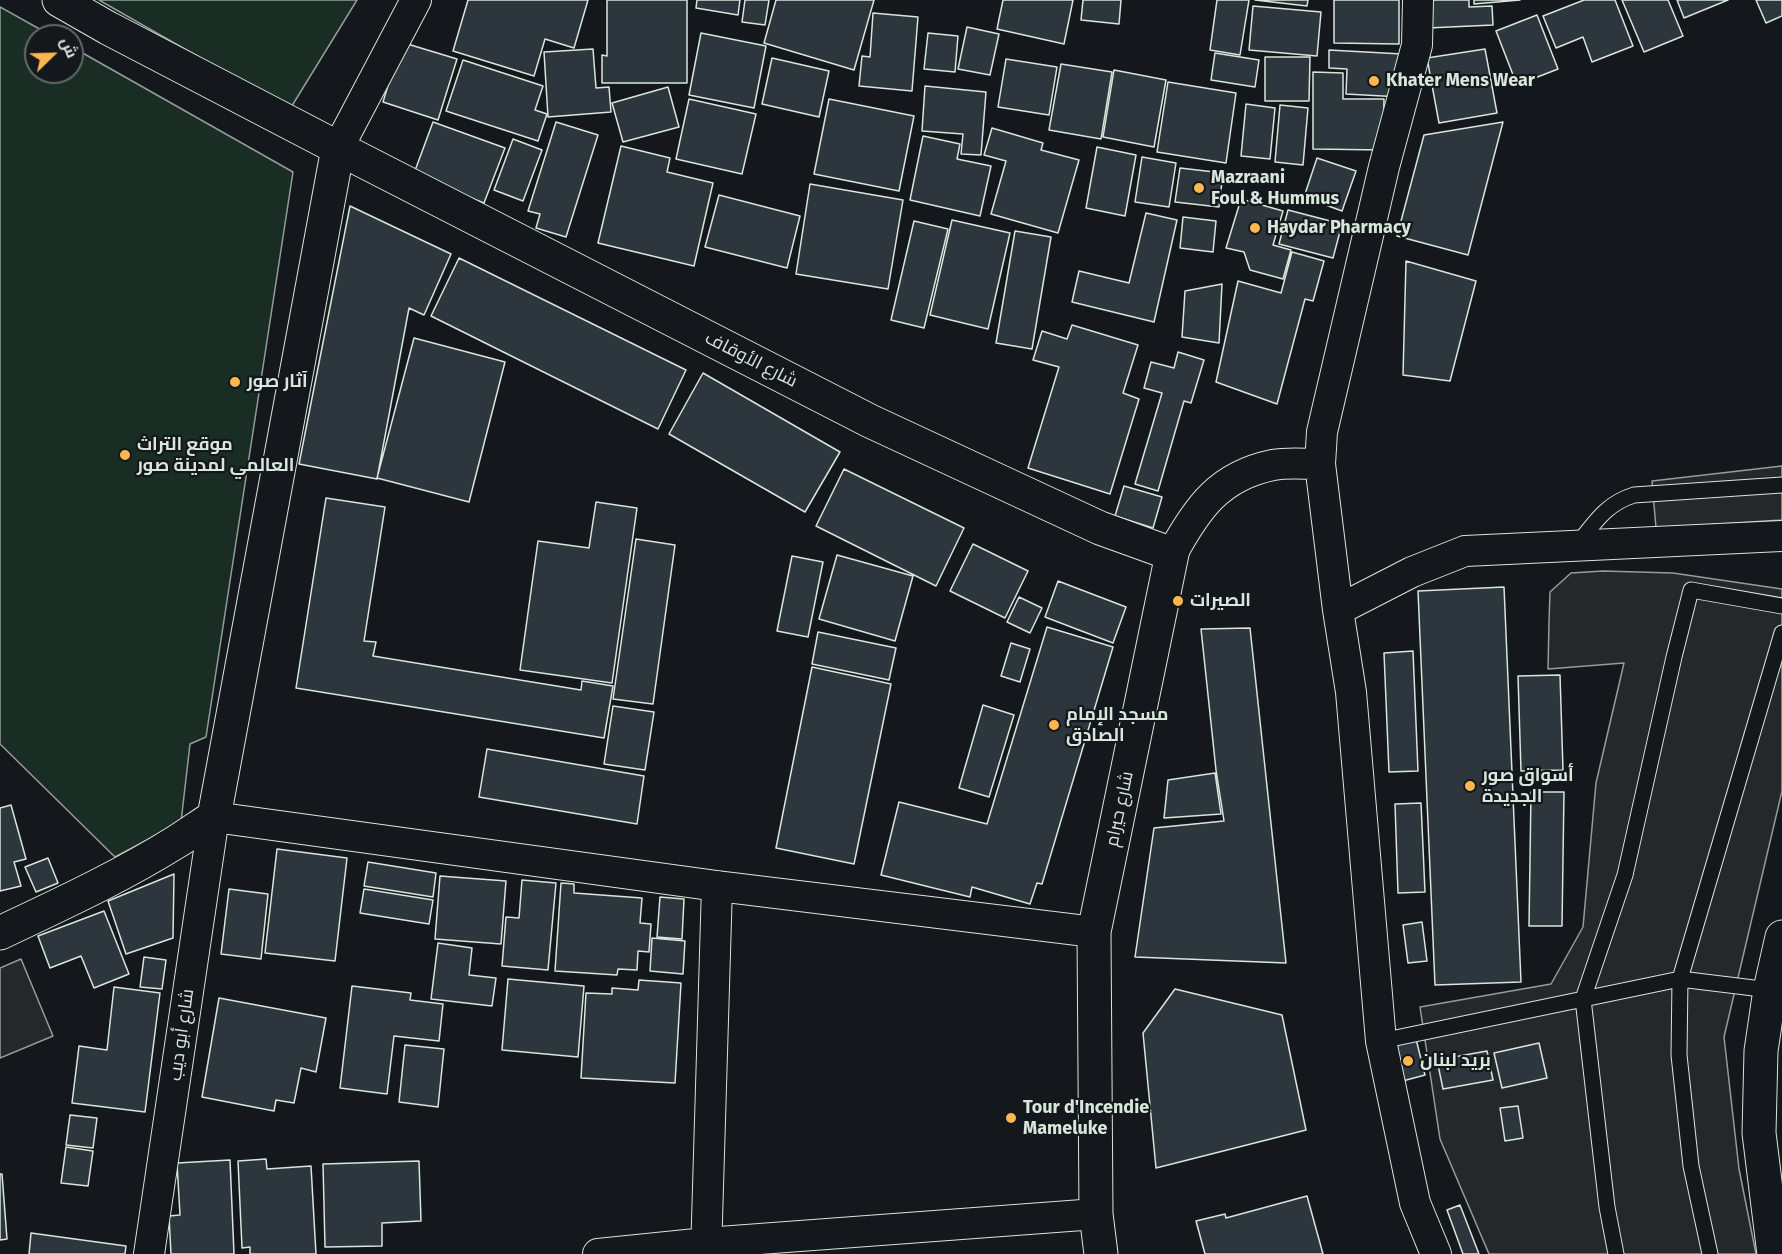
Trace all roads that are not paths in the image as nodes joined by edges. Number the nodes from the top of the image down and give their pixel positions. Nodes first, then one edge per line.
1 (58, 0) edge
2 (416, 0) edge
3 (1418, 0) edge
4 (339, 148) junction
5 (1320, 464) junction
6 (1782, 485) edge
7 (1782, 536) edge
8 (1576, 546) junction
9 (1172, 554) junction
10 (1782, 606) edge
11 (1338, 610) junction
12 (1782, 633) edge
13 (214, 817) junction
14 (717, 886) junction
15 (1094, 932) junction
16 (0, 933) edge
17 (1782, 937) edge
18 (1680, 979) junction
19 (1770, 990) junction
20 (1583, 999) junction
21 (1381, 1041) junction
22 (1096, 1214) junction
23 (706, 1249) edge
24 (149, 1254) edge
25 (598, 1254) edge
26 (1101, 1254) edge
27 (1436, 1254) edge
28 (1616, 1254) edge
29 (1710, 1254) edge
30 (1774, 1254) edge

1 - 4 street, شارع الأوقاف
2 - 4 street
3 - 5 street
4 - 9 street, شارع الأوقاف
4 - 13 street
5 - 9 street, شارع حيرام
5 - 11 street
6 - 8 lane
7 - 8 street
8 - 11 street
9 - 15 street, شارع حيرام
10 - 20 lane
11 - 21 street
12 - 18 lane
13 - 14 street
13 - 16 street
13 - 24 street, شارع أبو ديب
14 - 15 street
14 - 23 street
15 - 22 street, شارع حيرام
17 - 19 street
18 - 19 lane
18 - 20 lane
18 - 29 lane
19 - 30 street
20 - 21 lane
20 - 28 lane
21 - 27 street
22 - 23 street
22 - 26 street, شارع حيرام
23 - 25 street

